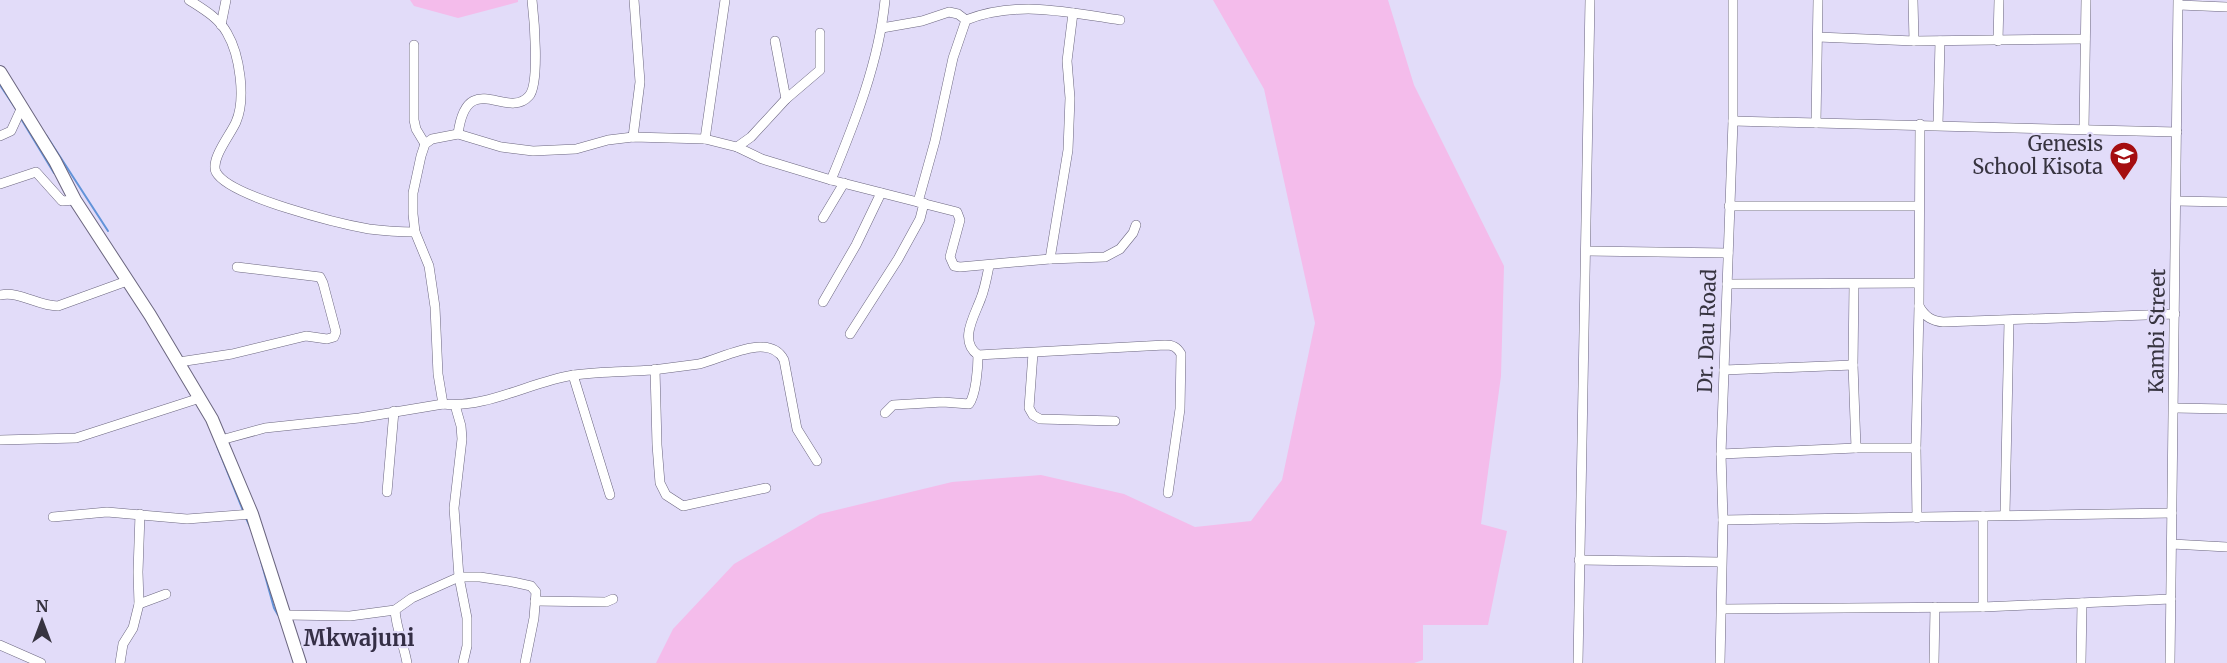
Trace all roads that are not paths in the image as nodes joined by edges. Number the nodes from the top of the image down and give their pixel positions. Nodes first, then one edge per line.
1 (189, 0) edge
2 (226, 0) edge
3 (532, 0) edge
4 (634, 0) edge
5 (725, 0) edge
6 (885, 0) edge
7 (1590, 0) edge
8 (1733, 0) edge
9 (1818, 0) edge
10 (1913, 0) edge
11 (1999, 0) edge
12 (2086, 0) edge
13 (2179, 3) edge
14 (1011, 4) edge
15 (2227, 7) edge
16 (1073, 13) junction
17 (966, 20) junction
18 (1120, 20) dead end
19 (221, 25) junction
20 (882, 28) junction
21 (820, 33) dead end
22 (1818, 37) junction
23 (2085, 39) junction
24 (775, 41) dead end
25 (1914, 41) junction
26 (1940, 41) junction
27 (1998, 41) junction
28 (414, 45) dead end
29 (0, 72) edge
30 (786, 99) junction
31 (22, 107) junction
32 (1733, 121) junction
33 (1816, 123) junction
34 (1920, 124) junction
35 (1938, 125) junction
36 (2084, 129) junction
37 (2177, 132) junction
38 (458, 134) junction
39 (0, 136) edge
40 (633, 137) junction
41 (705, 139) junction
42 (425, 144) junction
43 (737, 147) junction
44 (831, 180) junction
45 (844, 183) junction
46 (0, 184) edge
47 (881, 193) junction
48 (75, 200) junction
49 (2176, 201) junction
50 (921, 202) junction
51 (2227, 202) edge
52 (1730, 206) junction
53 (1919, 206) junction
54 (823, 218) dead end
55 (1136, 225) dead end
56 (415, 232) junction
57 (1586, 251) junction
58 (1728, 253) junction
59 (1050, 259) junction
60 (989, 266) junction
61 (237, 267) dead end
62 (127, 281) junction
63 (1918, 283) junction
64 (1726, 284) junction
65 (1854, 284) junction
66 (0, 295) edge
67 (823, 302) dead end
68 (1919, 306) junction
69 (2175, 314) junction
70 (2009, 321) junction
71 (850, 334) dead end
72 (1034, 353) junction
73 (978, 355) junction
74 (179, 362) junction
75 (1853, 365) junction
76 (655, 369) junction
77 (1724, 370) junction
78 (573, 375) junction
79 (200, 398) junction
80 (443, 404) junction
81 (454, 405) junction
82 (2174, 408) junction
83 (2227, 409) edge
84 (394, 411) junction
85 (885, 413) dead end
86 (1115, 421) dead end
87 (0, 440) edge
88 (221, 440) junction
89 (1856, 448) junction
90 (1916, 448) junction
91 (1721, 454) junction
92 (817, 461) dead end
93 (766, 488) dead end
94 (387, 492) dead end
95 (1168, 493) dead end
96 (610, 495) dead end
97 (2172, 513) junction
98 (140, 514) junction
99 (252, 514) junction
100 (2005, 514) junction
101 (1983, 516) junction
102 (53, 517) dead end
103 (1917, 518) junction
104 (1723, 520) junction
105 (2172, 544) junction
106 (2227, 546) edge
107 (1579, 560) junction
108 (1721, 562) junction
109 (459, 577) junction
110 (166, 594) dead end
111 (613, 599) dead end
112 (2171, 599) junction
113 (535, 601) junction
114 (140, 603) junction
115 (2082, 603) junction
116 (1935, 607) junction
117 (1983, 607) junction
118 (394, 609) junction
119 (1722, 609) junction
120 (286, 615) junction
121 (0, 645) edge
122 (40, 663) edge
123 (120, 663) edge
124 (300, 663) edge
125 (407, 663) edge
126 (463, 663) edge
127 (525, 663) edge
128 (1578, 663) edge
129 (1720, 663) edge
130 (1934, 663) edge
131 (2081, 663) edge
132 (2170, 663) edge

1 - 19 street
2 - 19 street
3 - 38 street
4 - 40 street
5 - 41 street
6 - 20 street
7 - 57 street
8 - 32 street, Dr. Dau Road
9 - 22 street
10 - 25 street
11 - 27 street
12 - 23 street
13 - 15 street
13 - 37 street, Kambi Street
14 - 16 street
14 - 17 street
16 - 18 street
16 - 59 street
17 - 20 street
17 - 50 street
19 - 56 street
20 - 44 street
21 - 30 street
22 - 25 street
22 - 33 street
23 - 27 street
23 - 36 street
24 - 30 street
25 - 26 street
26 - 27 street
26 - 35 street
28 - 42 street
29 - 31 main road
30 - 43 street
31 - 39 street
31 - 48 main road
32 - 33 street
32 - 52 street, Dr. Dau Road
33 - 34 street
34 - 35 street
34 - 53 street
35 - 36 street
36 - 37 street
37 - 49 street, Kambi Street
38 - 40 street
38 - 42 street
40 - 41 street
41 - 43 street
42 - 56 street
43 - 44 street
44 - 45 street
45 - 47 street
45 - 54 street
46 - 48 street
47 - 50 street
47 - 67 street
48 - 62 main road
49 - 51 street
49 - 69 street, Kambi Street
50 - 60 street
50 - 71 street
52 - 53 street
52 - 58 street, Dr. Dau Road
53 - 63 street
55 - 59 street
56 - 80 street
57 - 58 street
57 - 107 street
58 - 64 street, Dr. Dau Road
59 - 60 street
60 - 73 street
61 - 74 street
62 - 66 street
62 - 74 main road
63 - 65 street
63 - 68 street
64 - 65 street
64 - 77 street, Dr. Dau Road
65 - 75 street
68 - 70 street
68 - 90 street
69 - 70 street
69 - 82 street, Kambi Street
70 - 100 street
72 - 73 street
72 - 86 street
72 - 95 street
73 - 85 street
74 - 79 main road
75 - 77 street
75 - 89 street
76 - 78 street
76 - 92 street
76 - 93 street
77 - 91 street, Dr. Dau Road
78 - 81 street
78 - 96 street
79 - 87 street
79 - 88 main road
80 - 81 street
80 - 84 street
81 - 109 street
82 - 83 street
82 - 97 street, Kambi Street
84 - 88 street
84 - 94 street
88 - 99 main road
89 - 90 street
89 - 91 street
90 - 103 street
91 - 104 street, Dr. Dau Road
97 - 100 street
97 - 105 street, Kambi Street
98 - 99 street
98 - 102 street
98 - 114 street
99 - 120 main road
100 - 101 street
101 - 103 street
101 - 117 street
103 - 104 street
104 - 108 street, Dr. Dau Road
105 - 106 street
105 - 112 street, Kambi Street
107 - 108 street
107 - 128 street
108 - 119 street, Dr. Dau Road
109 - 113 street
109 - 118 street
109 - 126 street
110 - 114 street
111 - 113 street
112 - 115 street
112 - 132 street, Kambi Street
113 - 127 street
114 - 123 street
115 - 117 street
115 - 131 street
116 - 117 street
116 - 119 street
116 - 130 street
118 - 120 street
118 - 125 street
119 - 129 street, Dr. Dau Road
120 - 124 main road
121 - 122 street

